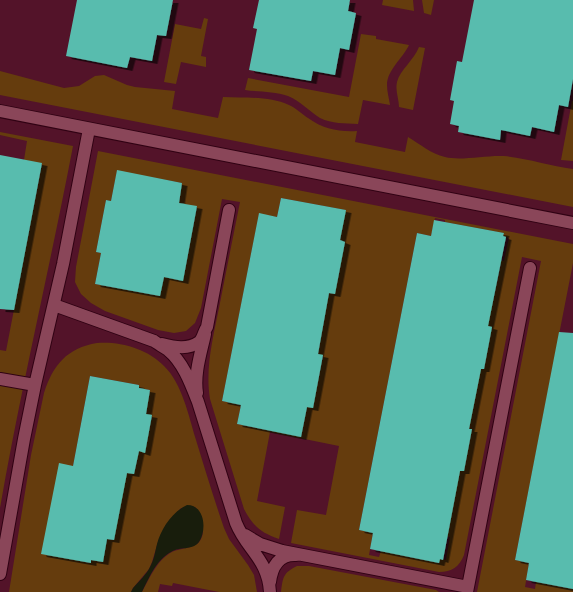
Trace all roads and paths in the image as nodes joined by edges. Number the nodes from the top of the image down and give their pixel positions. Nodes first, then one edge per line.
1 (0, 111) edge
2 (89, 129) junction
3 (229, 210) dead end
4 (573, 223) edge
5 (530, 268) dead end
6 (54, 305) junction
7 (207, 327) junction
8 (154, 341) junction
9 (0, 379) edge
10 (34, 385) junction
11 (198, 402) junction
12 (233, 514) junction
13 (306, 556) junction
14 (0, 574) edge
15 (467, 590) edge
16 (269, 591) edge

1 - 2 street
2 - 4 street
2 - 6 street
3 - 7 street
5 - 15 street
6 - 8 street
6 - 10 street
7 - 8 street
7 - 11 street
8 - 11 street
9 - 10 street
10 - 14 street
11 - 12 street
12 - 13 street
12 - 16 street
13 - 15 street
13 - 16 street

